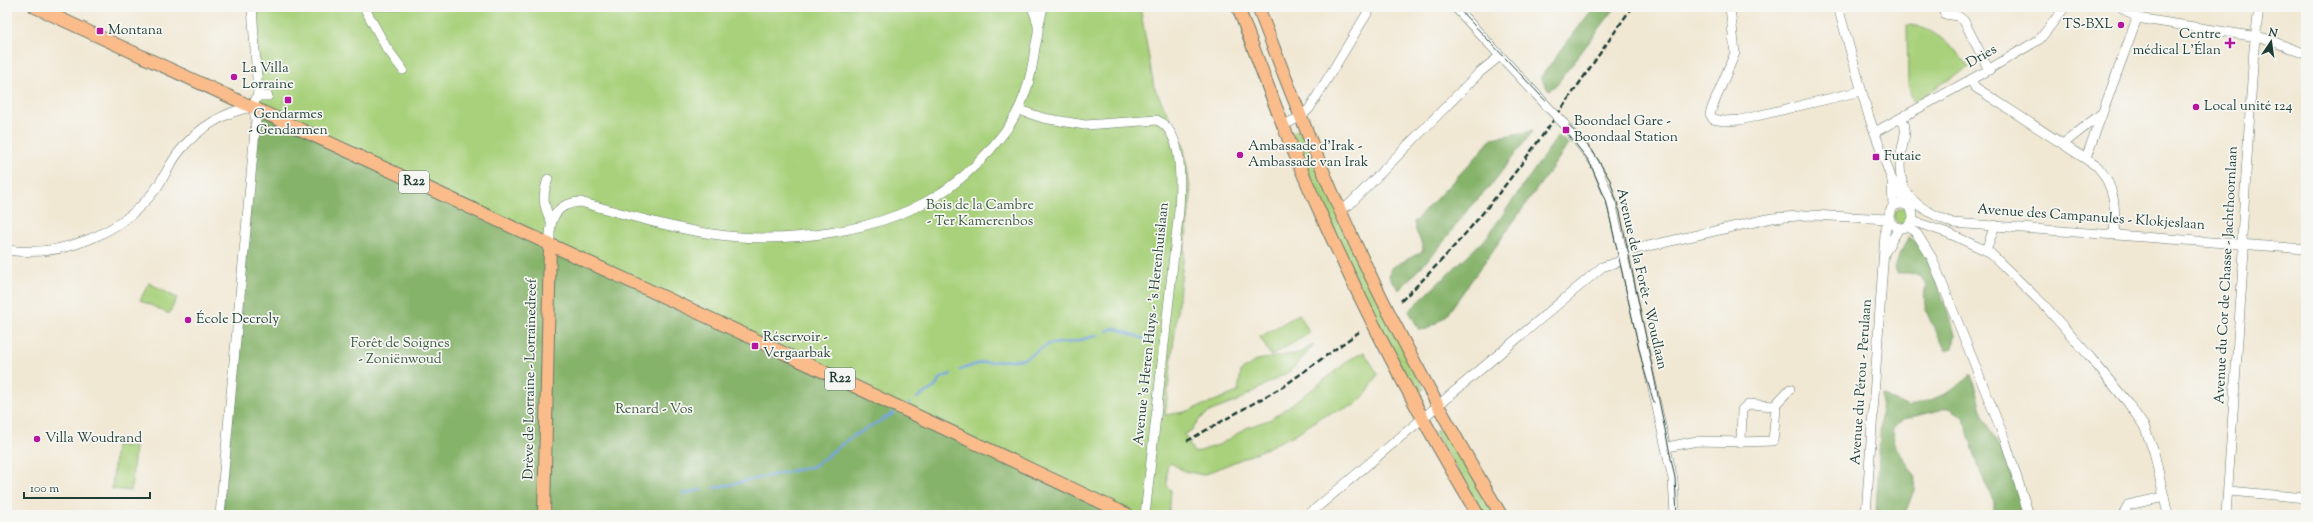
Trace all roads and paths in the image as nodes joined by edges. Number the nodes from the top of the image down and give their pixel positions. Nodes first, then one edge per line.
1 (35, 7) edge
2 (252, 7) edge
3 (364, 7) edge
4 (1032, 7) edge
5 (1043, 7) edge
6 (1238, 7) edge
7 (1258, 7) edge
8 (1371, 7) edge
9 (1455, 7) edge
10 (1730, 7) edge
11 (1838, 7) edge
12 (1943, 7) edge
13 (2065, 7) edge
14 (2121, 7) edge
15 (2259, 7) edge
16 (52, 11) edge
17 (2137, 18) junction
18 (1038, 27) junction
19 (2255, 37) junction
20 (2306, 54) edge
21 (1500, 56) junction
22 (403, 70) dead end
23 (1989, 70) junction
24 (1971, 80) junction
25 (1861, 91) junction
26 (258, 93) junction
27 (268, 96) dead end
28 (253, 107) junction
29 (1019, 110) junction
30 (2102, 113) junction
31 (1300, 117) junction
32 (1902, 119) junction
33 (1284, 125) junction
34 (1875, 132) junction
35 (2063, 144) junction
36 (2086, 158) junction
37 (548, 179) dead end
38 (1892, 180) junction
39 (1904, 204) junction
40 (1893, 206) junction
41 (1339, 209) junction
42 (1889, 220) junction
43 (551, 221) junction
44 (1906, 225) junction
45 (1995, 225) junction
46 (2114, 234) junction
47 (2243, 244) junction
48 (550, 245) junction
49 (2306, 249) edge
50 (7, 250) edge
51 (1986, 250) junction
52 (1885, 252) junction
53 (1624, 257) junction
54 (1790, 389) dead end
55 (1438, 405) junction
56 (1774, 406) junction
57 (1424, 418) junction
58 (1741, 442) junction
59 (1667, 447) junction
60 (2229, 491) junction
61 (2164, 497) junction
62 (2306, 498) edge
63 (220, 515) edge
64 (544, 515) edge
65 (1128, 515) edge
66 (1145, 515) edge
67 (1308, 515) edge
68 (1478, 515) edge
69 (1501, 515) edge
70 (1675, 515) edge
71 (1866, 515) edge
72 (2029, 515) edge
73 (2123, 515) edge
74 (2168, 515) edge
75 (2226, 515) edge

1 - 16 main road, R22
2 - 26 street
3 - 22 street
4 - 18 street
5 - 18 street
6 - 33 main road
7 - 31 main road
8 - 31 street
9 - 21 street, Avenue de la Forêt - Woudlaan
10 - 25 street
11 - 25 street
12 - 23 street
13 - 23 street, Dries
14 - 17 street
15 - 19 street, Avenue du Cor de Chasse - Jachthoornlaan
16 - 28 main road, R22
17 - 19 street
17 - 30 street
18 - 29 street
19 - 20 street
19 - 47 street, Avenue du Cor de Chasse - Jachthoornlaan
21 - 41 street
21 - 53 street, Avenue de la Forêt - Woudlaan, bridge
23 - 24 street, Dries
24 - 32 street, Dries
24 - 35 street
25 - 34 street
26 - 27 street
26 - 28 street
28 - 48 main road, R22
28 - 50 street
28 - 63 street
29 - 43 street
29 - 66 street, Avenue 's Heren Huys - 's Herenhuislaan
30 - 35 street
30 - 36 street
31 - 33 street
31 - 41 main road
32 - 34 street, Dries
32 - 45 street, Avenue des Campanules - Klokjeslaan
33 - 57 main road
34 - 38 street
35 - 36 street
36 - 46 street
37 - 43 street
38 - 39 street
38 - 40 street
39 - 40 street
39 - 44 street
40 - 42 street
41 - 55 main road
42 - 44 street
42 - 52 street, Avenue du Pérou - Perulaan
42 - 53 street
43 - 48 street
44 - 51 street
44 - 52 street, Avenue du Pérou - Perulaan
44 - 72 street
45 - 46 street, Avenue des Campanules - Klokjeslaan
45 - 51 street
46 - 47 street, Avenue des Campanules - Klokjeslaan
47 - 49 street, Avenue des Campanules - Klokjeslaan
47 - 60 street, Avenue du Cor de Chasse - Jachthoornlaan
48 - 64 main road, Drève de Lorraine - Lorrainedreef
48 - 65 main road, R22
51 - 61 street
52 - 71 street, Avenue du Pérou - Perulaan
53 - 55 street
53 - 59 street, Avenue de la Forêt - Woudlaan
54 - 56 street
55 - 57 street
55 - 69 main road
56 - 58 street
56 - 58 street
57 - 67 street
57 - 68 main road
58 - 59 street
59 - 70 street, Avenue de la Forêt - Woudlaan
60 - 62 street
60 - 75 street, Avenue du Cor de Chasse - Jachthoornlaan
61 - 73 street
61 - 74 street

